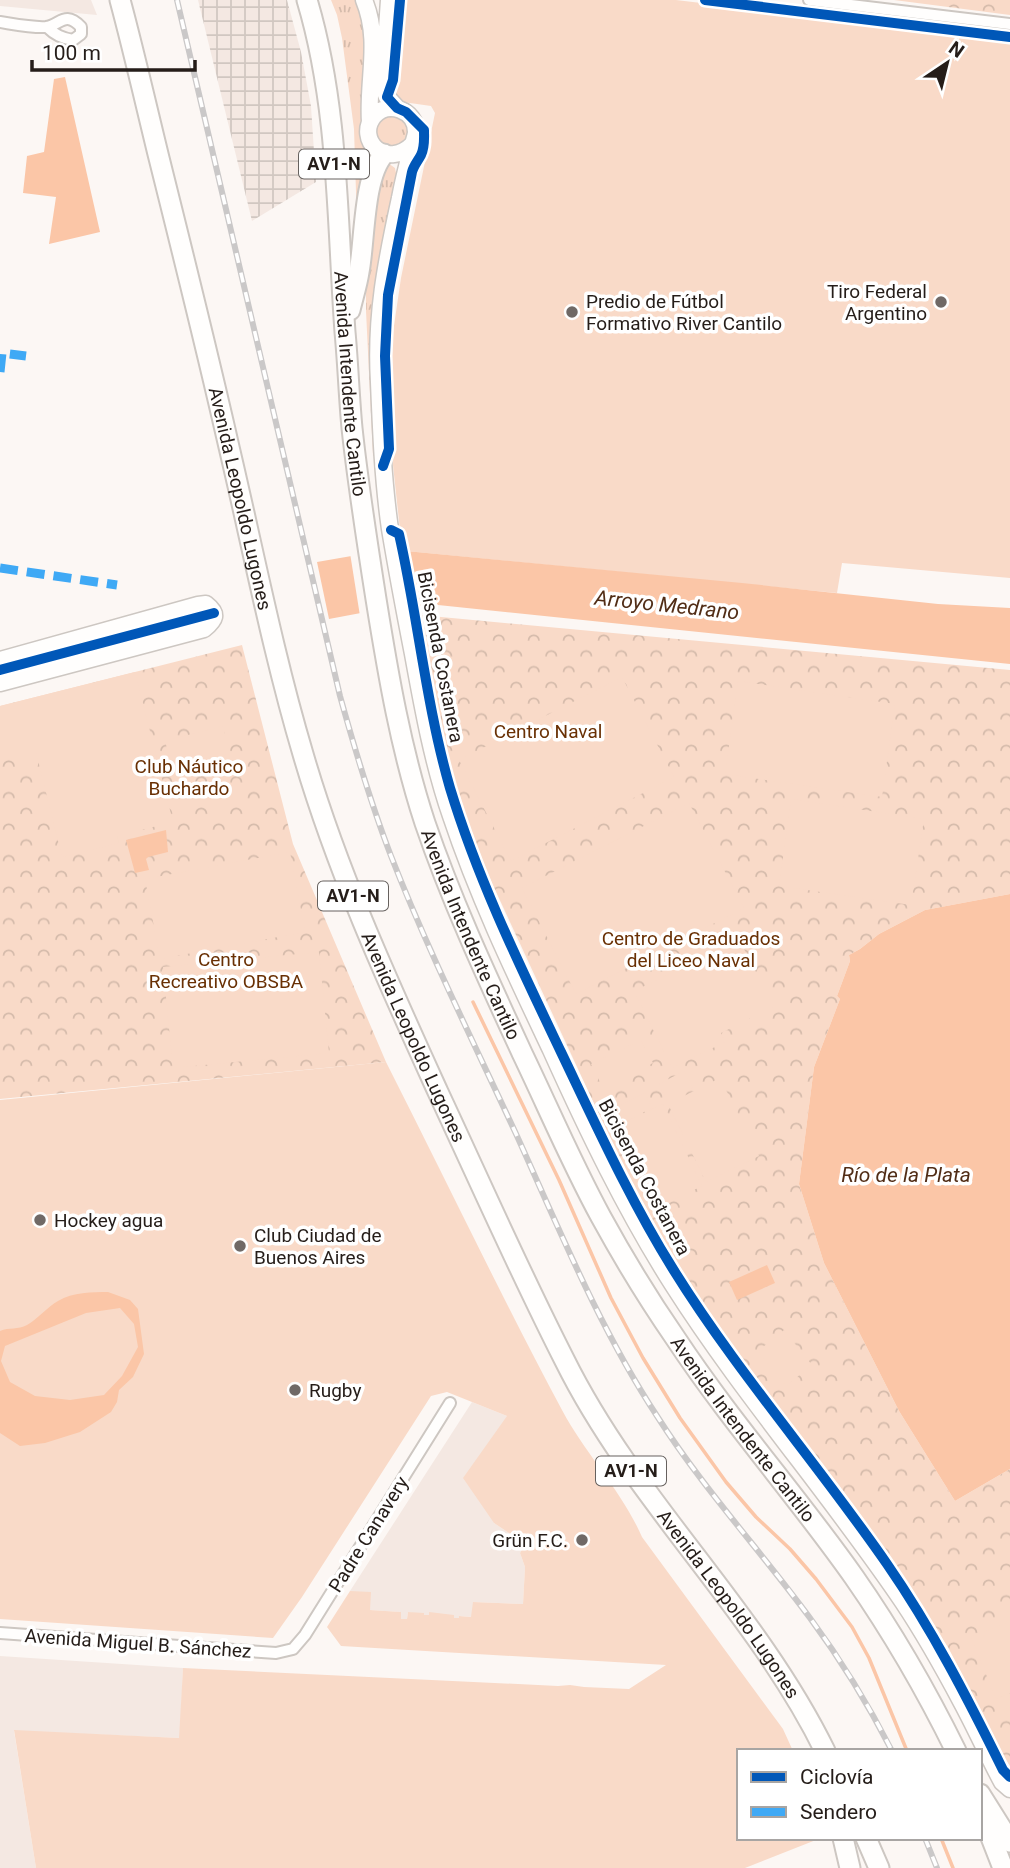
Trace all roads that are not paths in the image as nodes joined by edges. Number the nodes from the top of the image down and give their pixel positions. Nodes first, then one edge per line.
1 (120, 0) edge
2 (307, 0) edge
3 (364, 0) edge
4 (388, 0) edge
5 (808, 0) edge
6 (0, 22) edge
7 (1010, 24) edge
8 (47, 27) dead end
9 (397, 108) junction
10 (370, 122) junction
11 (413, 144) junction
12 (388, 155) junction
13 (403, 185) junction
14 (345, 331) junction
15 (0, 660) edge
16 (0, 683) edge
17 (450, 1403) dead end
18 (0, 1633) edge
19 (276, 1653) joint
20 (823, 1748) edge
21 (955, 1749) edge
22 (1010, 1789) edge
23 (982, 1797) edge
24 (982, 1815) edge
25 (843, 1840) edge
26 (867, 1840) edge
27 (1010, 1842) edge
28 (850, 1868) edge
29 (879, 1868) edge
30 (1003, 1868) edge

1 - 20 highway, Avenida Leopoldo Lugones / AV1-N
2 - 14 highway, Avenida Intendente Cantilo / AV1-N
3 - 10 street
4 - 9 street
5 - 7 street
6 - 8 street
9 - 10 street
9 - 11 street
10 - 12 street
11 - 12 street
11 - 13 street, Avenida Intendente Cantilo
12 - 13 street
12 - 14 highway
13 - 22 street, Avenida Intendente Cantilo
14 - 21 highway, Avenida Intendente Cantilo / AV1-N
15 - 16 street
17 - 19 street, Padre Canavery
18 - 19 street, Avenida Miguel B. Sánchez
23 - 27 highway
24 - 30 highway
25 - 28 highway
26 - 29 highway

